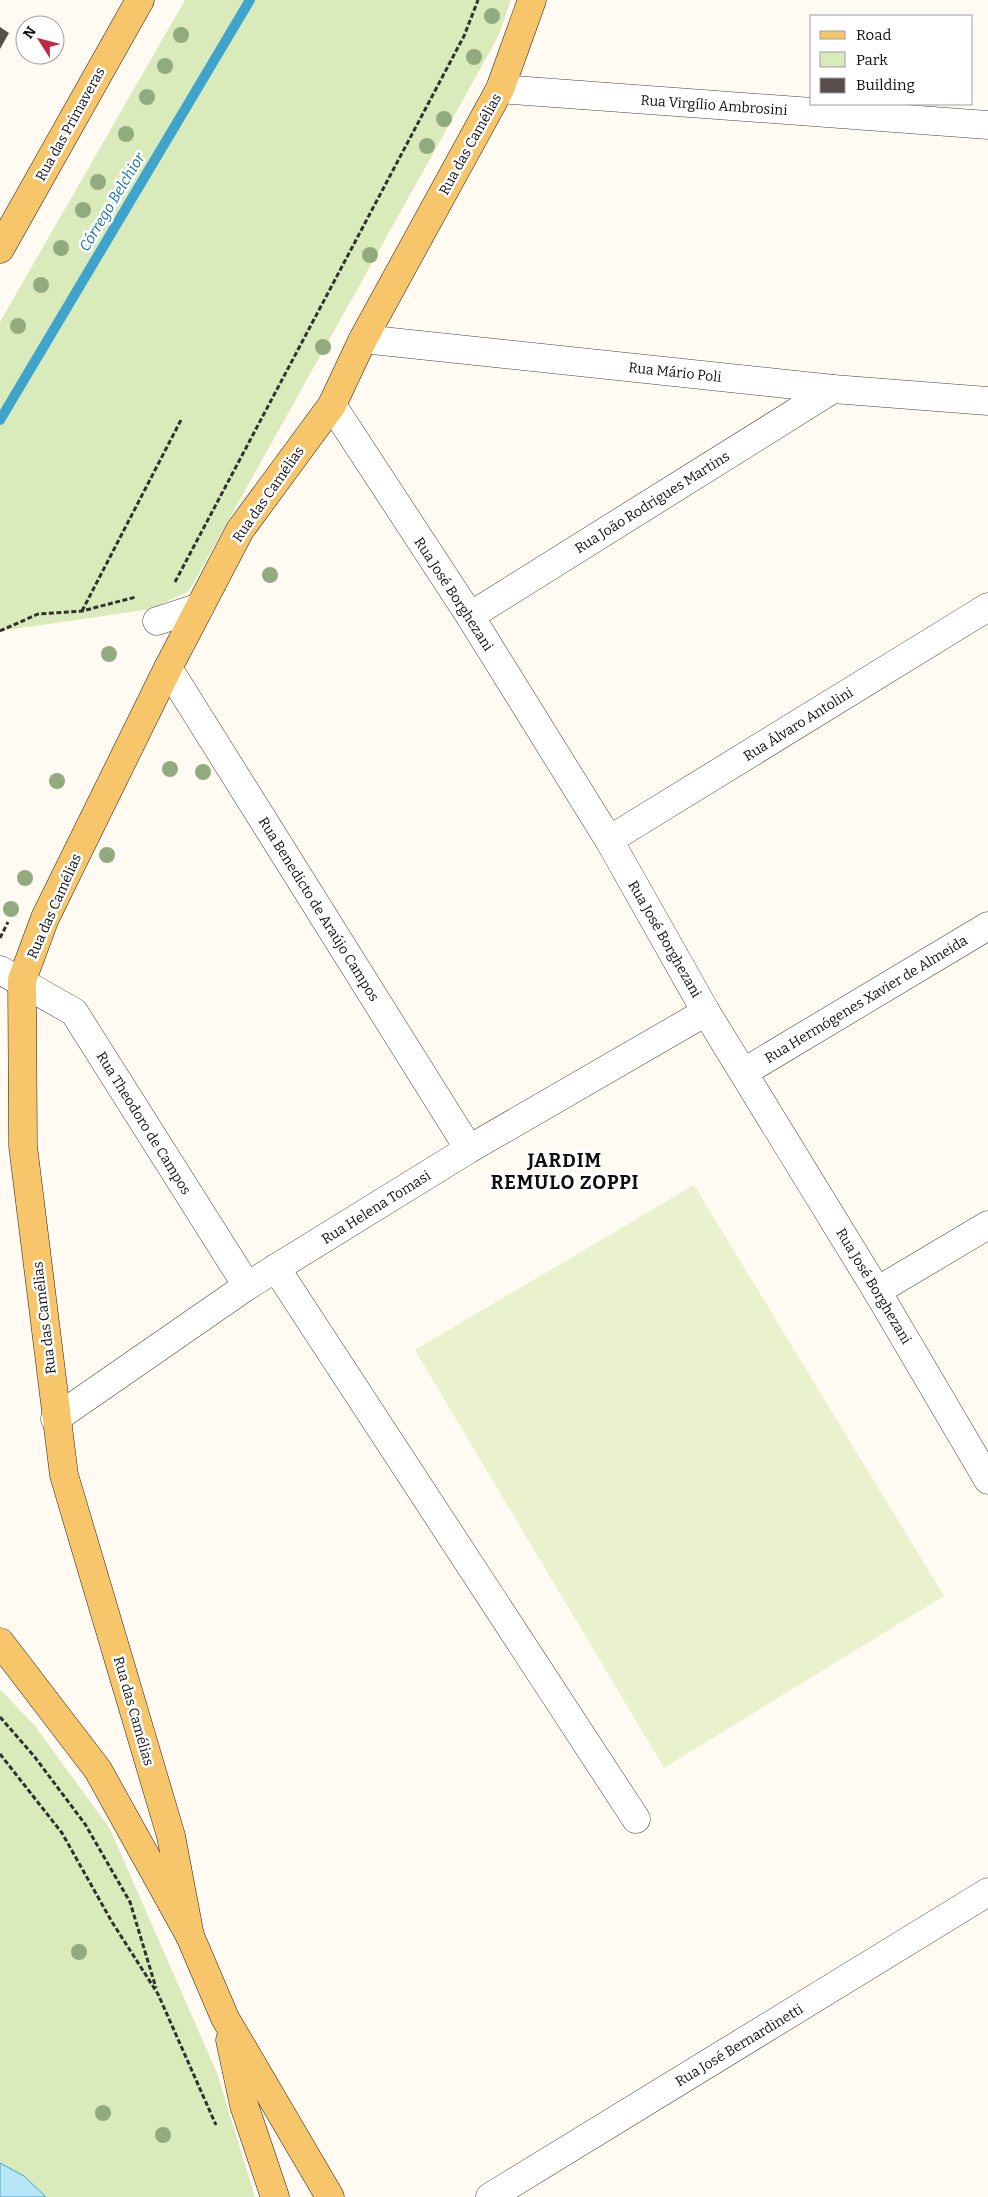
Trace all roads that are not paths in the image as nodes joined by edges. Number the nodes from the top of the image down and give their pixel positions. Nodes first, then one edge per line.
1 (140, 0) edge
2 (532, 0) edge
3 (500, 89) junction
4 (988, 125) edge
5 (0, 249) edge
6 (363, 339) junction
7 (834, 388) junction
8 (988, 401) edge
9 (332, 405) junction
10 (988, 607) edge
11 (200, 608) junction
12 (470, 616) junction
13 (157, 621) road end
14 (168, 668) junction
15 (609, 840) junction
16 (988, 926) edge
17 (11, 975) edge
18 (706, 1012) junction
19 (744, 1072) junction
20 (469, 1149) junction
21 (988, 1225) edge
22 (276, 1268) junction
23 (246, 1286) junction
24 (877, 1291) junction
25 (55, 1419) junction
26 (988, 1480) edge
27 (0, 1642) edge
28 (636, 1819) dead end
29 (988, 1892) edge
30 (190, 1936) junction
31 (225, 2018) junction
32 (275, 2197) edge
33 (330, 2197) edge
34 (490, 2197) edge

1 - 5 main road, Rua das Primaveras
2 - 3 main road, Rua das Camélias
3 - 4 street, Rua Virgílio Ambrosini
3 - 6 main road, Rua das Camélias
6 - 7 street, Rua Mário Poli
6 - 9 main road, Rua das Camélias
7 - 8 street, Rua Mário Poli
7 - 12 street, Rua João Rodrigues Martins
9 - 11 main road, Rua das Camélias
9 - 12 street, Rua José Borghezani
10 - 15 street, Rua Álvaro Antolini
11 - 13 street
11 - 14 main road, Rua das Camélias
12 - 15 street, Rua José Borghezani
14 - 17 main road, Rua das Camélias
14 - 20 street, Rua Benedicto de Araújo Campos
15 - 18 street, Rua José Borghezani
16 - 19 street, Rua Hermógenes Xavier de Almeida
17 - 23 street, Rua Theodoro de Campos
17 - 25 main road, Rua das Camélias
18 - 19 street, Rua José Borghezani
18 - 20 street, Rua Helena Tomasi
19 - 24 street, Rua José Borghezani
20 - 22 street, Rua Helena Tomasi
21 - 24 street
22 - 23 street, Rua Helena Tomasi
22 - 28 street
23 - 25 street, Rua Helena Tomasi
24 - 26 street, Rua José Borghezani
25 - 30 main road, Rua das Camélias
27 - 30 main road
29 - 34 street, Rua José Bernardinetti
30 - 31 main road
31 - 32 main road
31 - 33 main road

